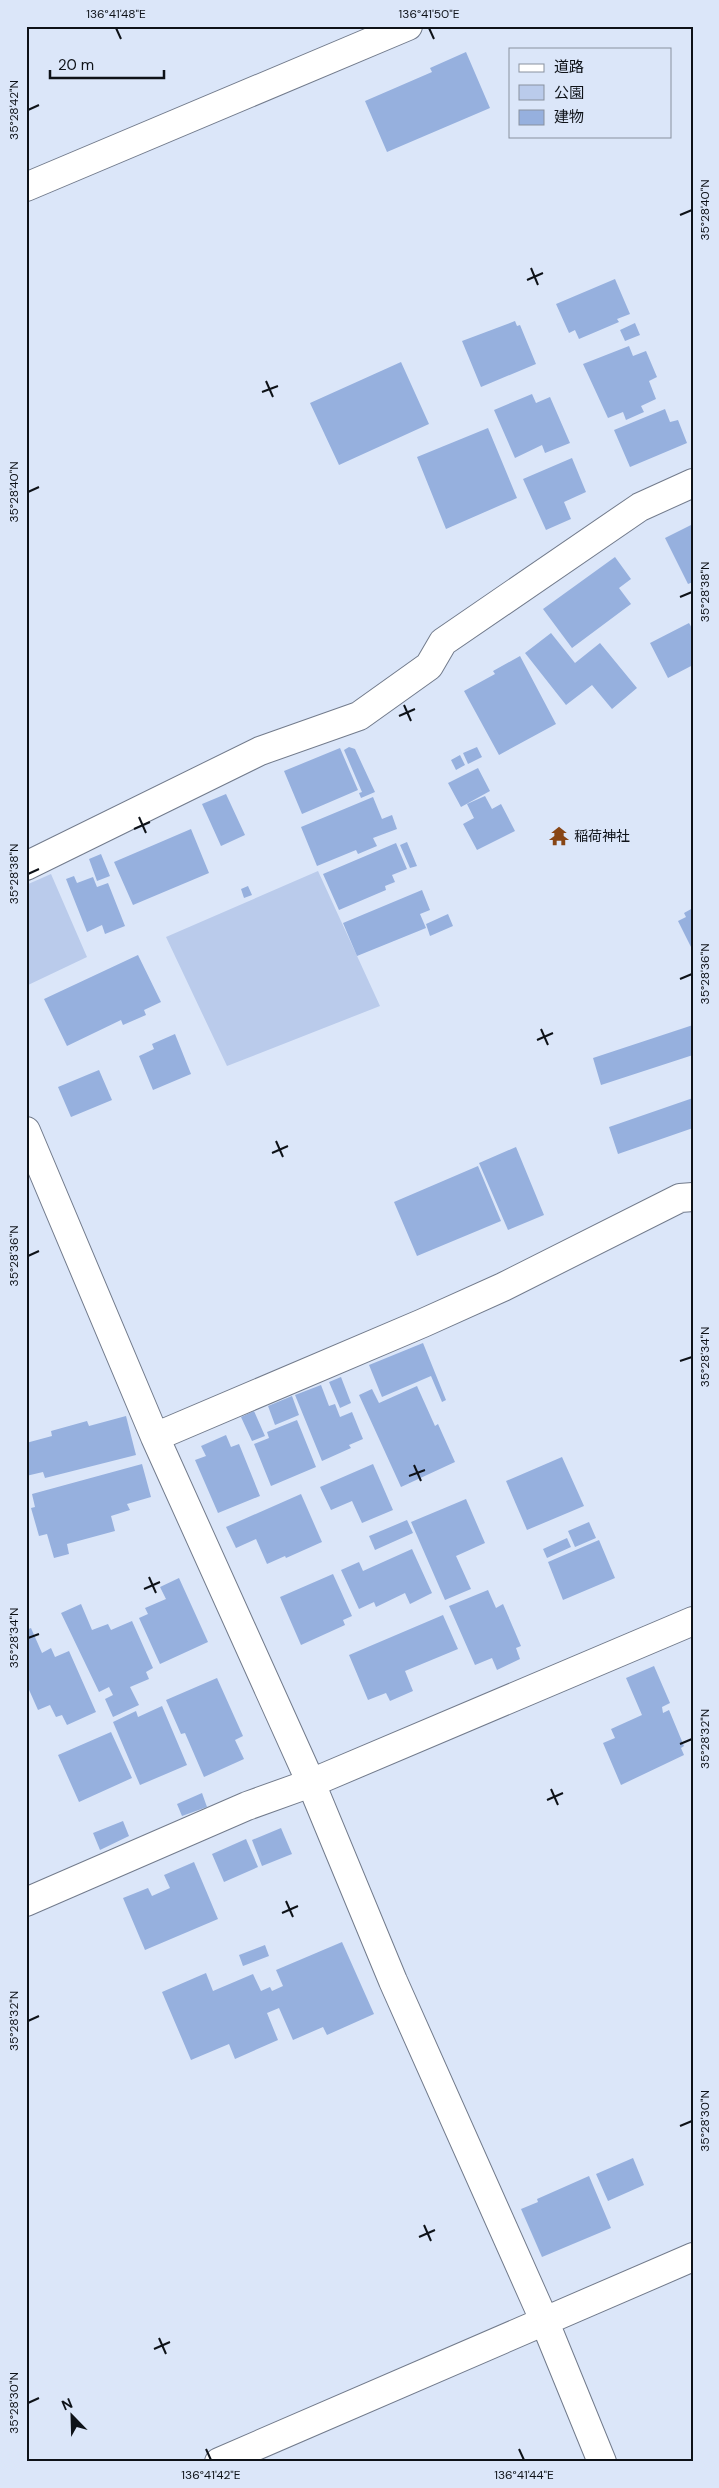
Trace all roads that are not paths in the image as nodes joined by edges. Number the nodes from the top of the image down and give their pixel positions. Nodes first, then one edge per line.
1 (408, 26) edge
2 (26, 187) edge
3 (693, 483) edge
4 (26, 866) edge
5 (26, 1131) edge
6 (693, 1198) edge
7 (155, 1437) junction
8 (693, 1621) edge
9 (310, 1782) junction
10 (26, 1902) edge
11 (693, 2257) edge
12 (544, 2320) junction
13 (219, 2462) edge
14 (602, 2462) edge

1 - 2 street
3 - 4 street
5 - 7 street
6 - 7 street
7 - 9 street
8 - 9 street
9 - 10 street
9 - 12 street
11 - 12 street
12 - 13 street
12 - 14 street

